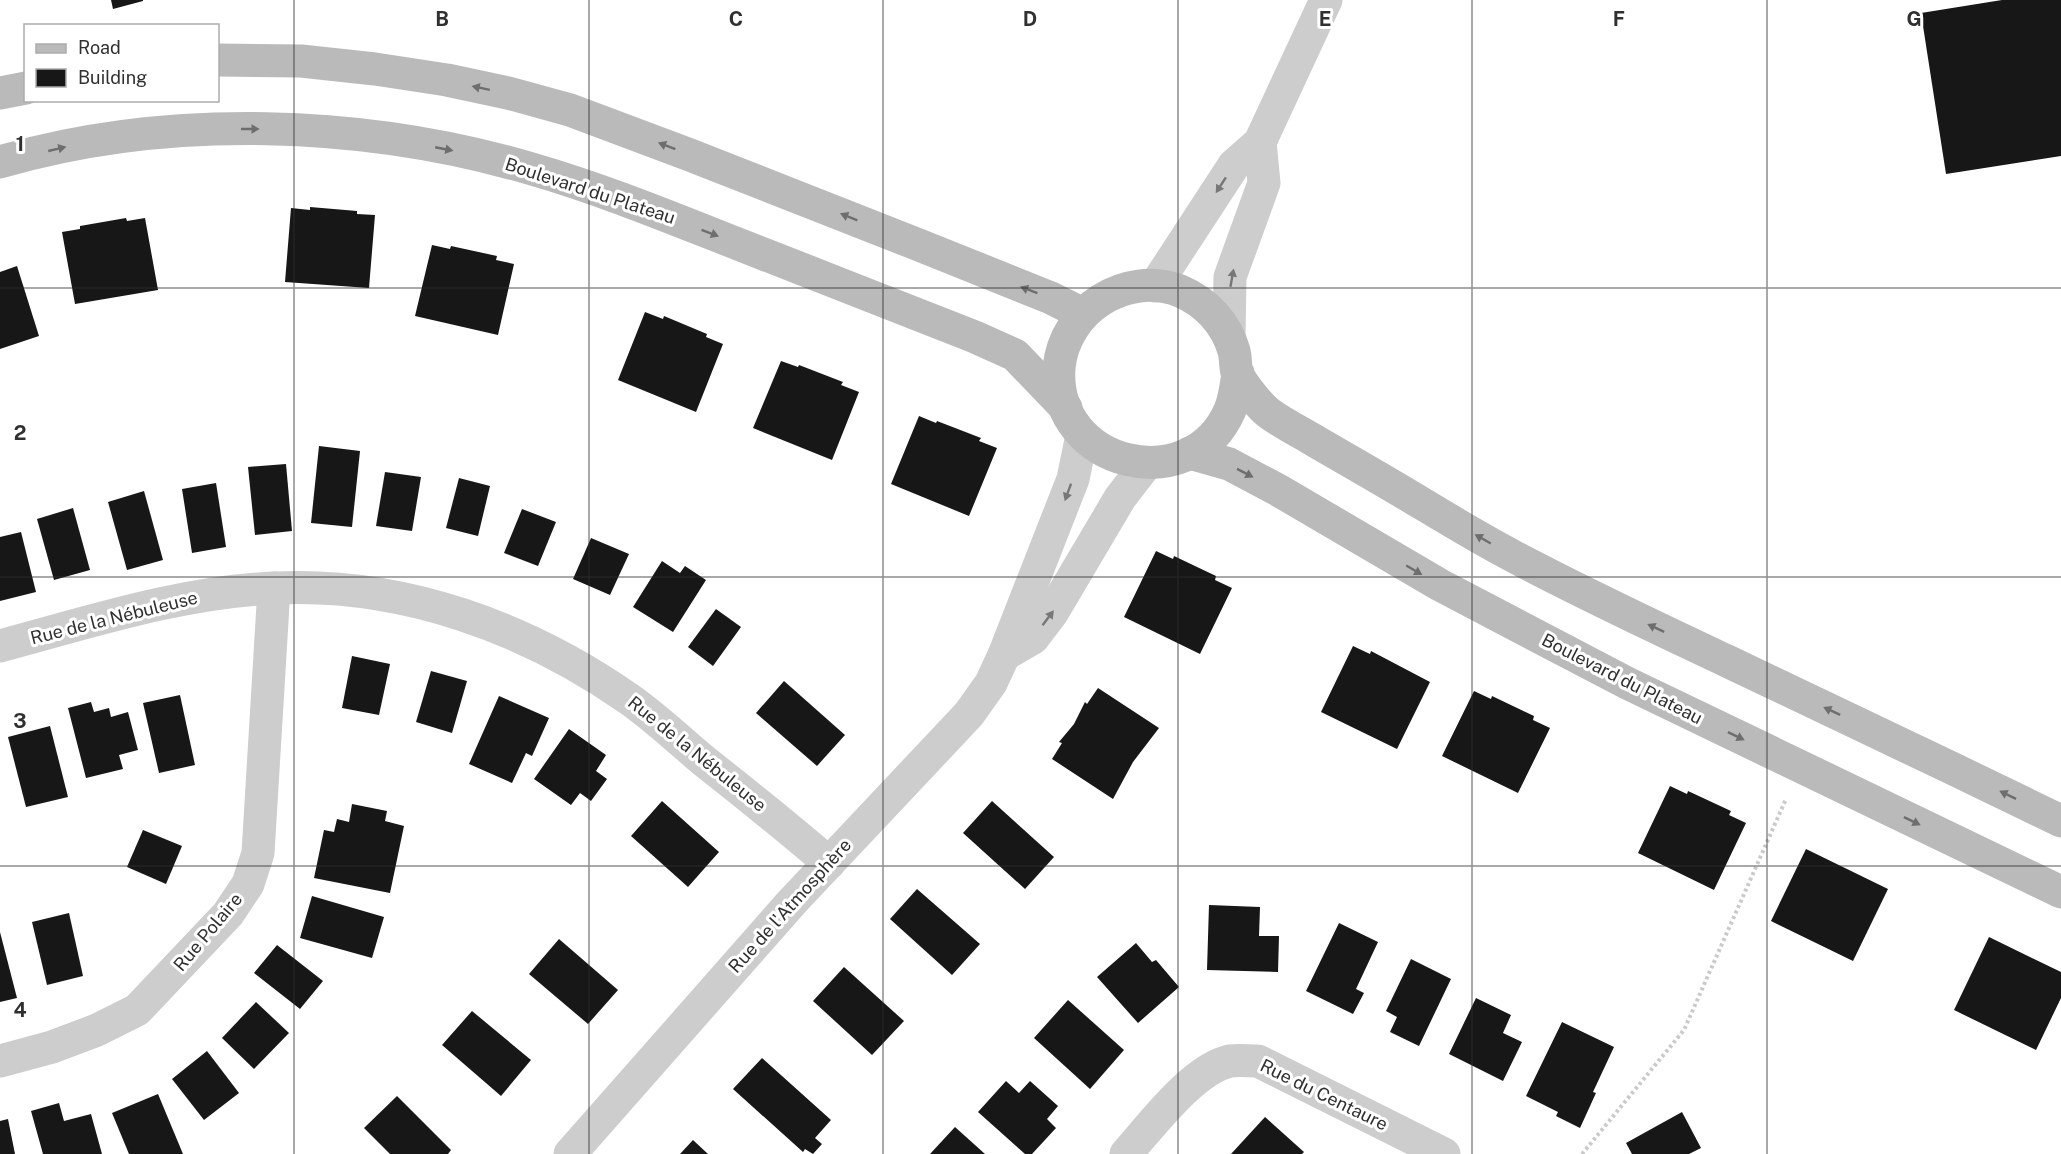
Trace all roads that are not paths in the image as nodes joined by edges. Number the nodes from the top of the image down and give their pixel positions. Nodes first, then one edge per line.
1 (1326, 0) edge
2 (219, 60) edge
3 (24, 88) edge
4 (0, 93) edge
5 (1260, 142) junction
6 (0, 162) edge
7 (1155, 286) junction
8 (1083, 314) junction
9 (1229, 337) junction
10 (1238, 373) junction
11 (1074, 422) junction
12 (1190, 453) junction
13 (1147, 463) junction
14 (274, 588) junction
15 (0, 646) edge
16 (1005, 656) junction
17 (2061, 821) edge
18 (829, 863) junction
19 (2061, 892) edge
20 (0, 1061) edge
21 (570, 1154) edge
22 (1126, 1154) edge
23 (1444, 1154) edge

1 - 5 street
8 -> 2 main road
3 - 4 main road
5 -> 7 street
9 -> 5 street
6 -> 11 main road, Boulevard du Plateau
7 - 8 main road
7 - 9 main road
8 - 11 main road
9 - 10 main road
10 - 12 main road
17 -> 10 main road
11 - 13 main road
11 -> 16 street, Rue de l'Atmosphère
12 - 13 main road
12 -> 19 main road, Boulevard du Plateau
16 -> 13 street, Rue de l'Atmosphère
14 - 15 street, Rue de la Nébuleuse
14 - 18 street, Rue de la Nébuleuse
14 - 20 street, Rue Polaire
16 - 18 street, Rue de l'Atmosphère
18 - 21 street, Rue de l'Atmosphère
22 - 23 street, Rue du Centaure

